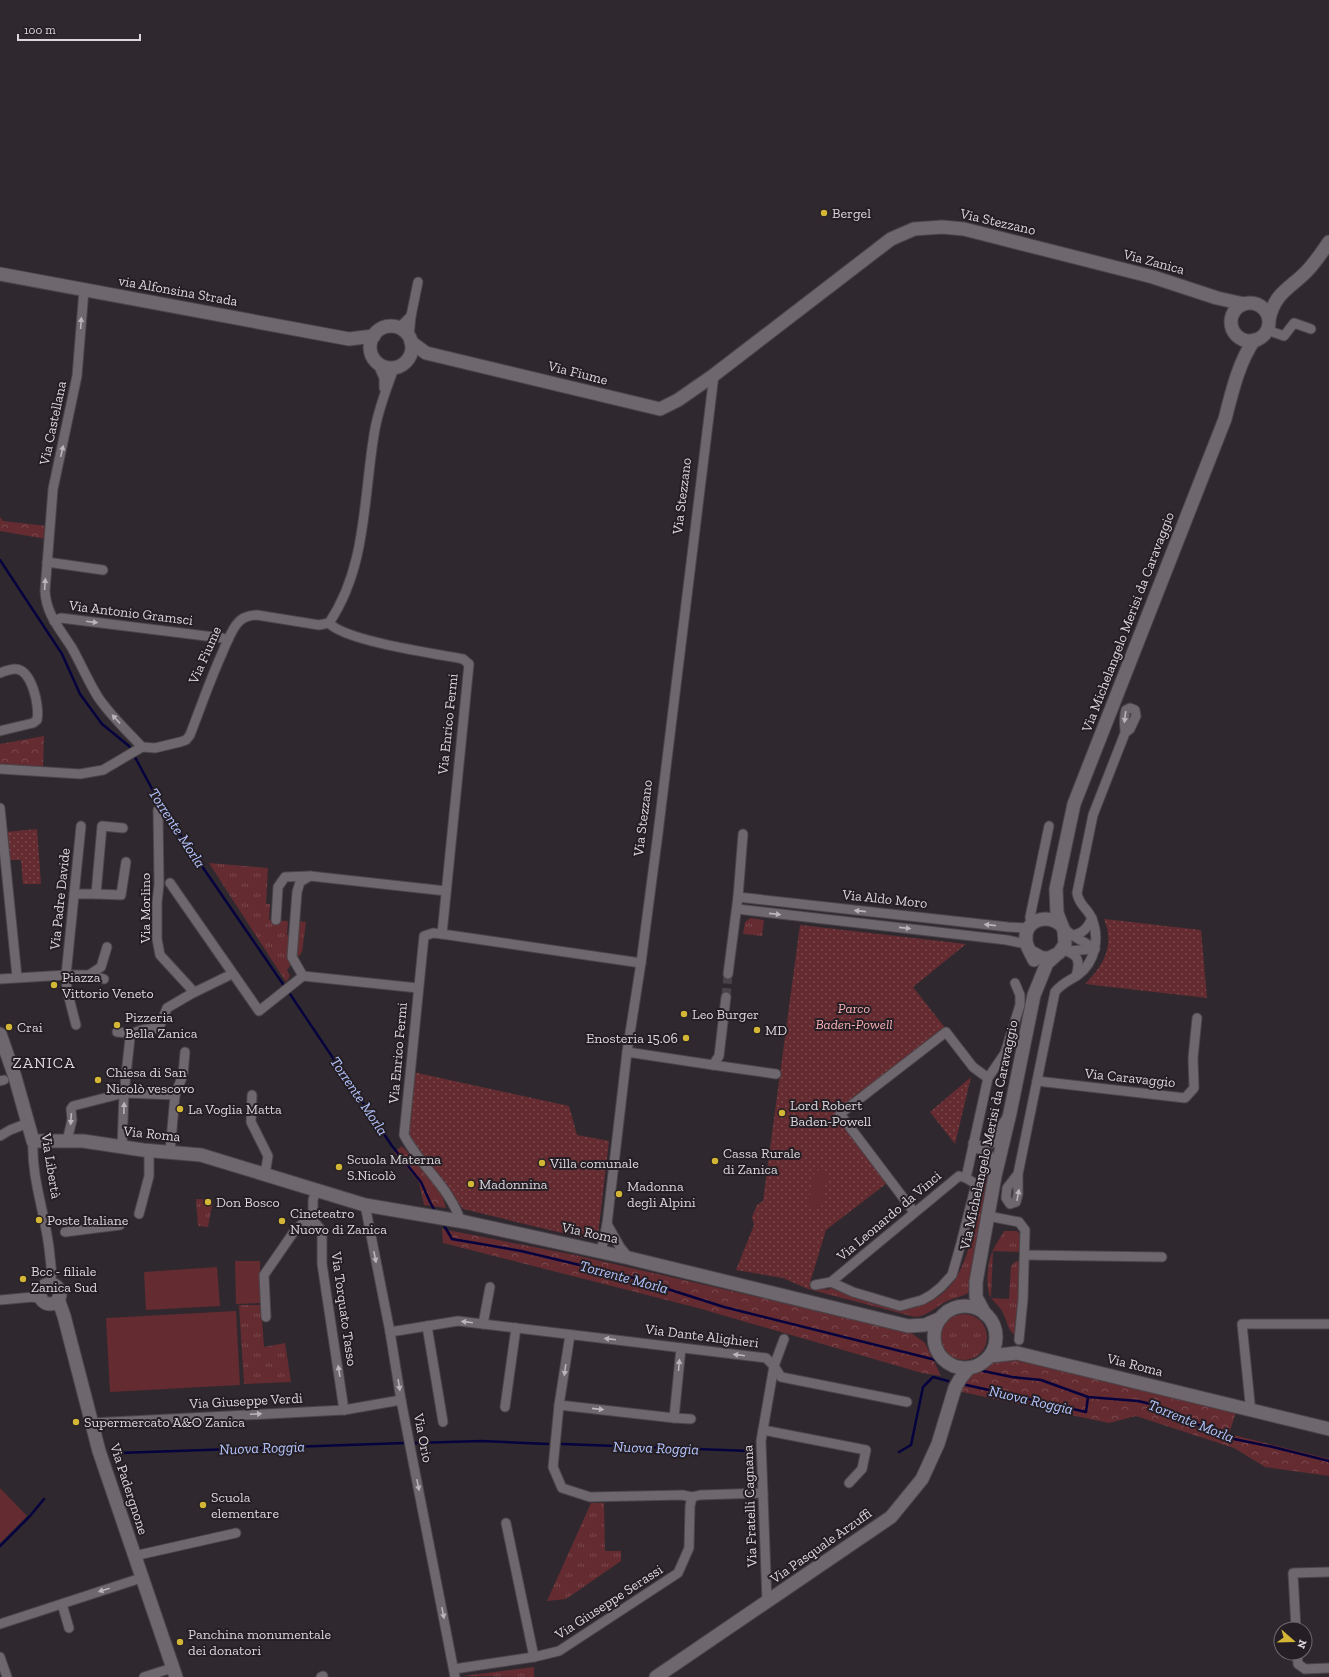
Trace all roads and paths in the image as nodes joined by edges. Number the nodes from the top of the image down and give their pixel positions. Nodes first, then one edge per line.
1 (1329, 242) edge
2 (1081, 260) joint
3 (0, 274) edge
4 (418, 282) dead end
5 (84, 290) junction
6 (1284, 290) junction
7 (1216, 298) junction
8 (1248, 304) junction
9 (411, 316) junction
10 (1232, 319) junction
11 (1268, 324) junction
12 (399, 328) junction
13 (1311, 329) dead end
14 (1236, 334) junction
15 (374, 336) junction
16 (349, 339) junction
17 (410, 340) junction
18 (1254, 340) junction
19 (426, 352) junction
20 (374, 357) junction
21 (408, 358) junction
22 (394, 368) junction
23 (1239, 369) junction
24 (714, 375) junction
25 (384, 393) junction
26 (47, 562) junction
27 (103, 570) dead end
28 (54, 621) junction
29 (329, 623) junction
30 (228, 640) junction
31 (0, 673) edge
32 (0, 731) edge
33 (1125, 733) dead end
34 (141, 748) junction
35 (0, 769) edge
36 (0, 808) edge
37 (158, 810) dead end
38 (81, 826) dead end
39 (1049, 826) dead end
40 (123, 828) dead end
41 (743, 834) dead end
42 (126, 862) dead end
43 (310, 876) junction
44 (170, 883) dead end
45 (1056, 889) junction
46 (446, 891) junction
47 (74, 894) junction
48 (96, 894) junction
49 (738, 897) junction
50 (737, 909) junction
51 (1092, 918) junction
52 (276, 920) dead end
53 (1033, 924) junction
54 (1061, 925) junction
55 (442, 934) junction
56 (1071, 936) junction
57 (107, 947) dead end
58 (1029, 948) junction
59 (1095, 949) junction
60 (1061, 952) junction
61 (641, 963) junction
62 (232, 974) junction
63 (728, 974) tunnel mouth
64 (66, 975) junction
65 (88, 975) junction
66 (304, 976) junction
67 (1076, 976) junction
68 (17, 977) junction
69 (0, 979) edge
70 (104, 979) dead end
71 (1015, 983) dead end
72 (418, 988) junction
73 (194, 992) junction
74 (1034, 995) junction
75 (726, 997) tunnel mouth
76 (1197, 1018) dead end
77 (76, 1025) dead end
78 (116, 1032) dead end
79 (0, 1034) edge
80 (130, 1038) junction
81 (185, 1052) dead end
82 (627, 1052) junction
83 (713, 1065) junction
84 (776, 1074) dead end
85 (988, 1078) junction
86 (8, 1079) edge
87 (1037, 1082) junction
88 (124, 1093) junction
89 (175, 1095) junction
90 (252, 1095) dead end
91 (1010, 1114) junction
92 (28, 1123) junction
93 (0, 1136) edge
94 (33, 1141) junction
95 (67, 1141) junction
96 (973, 1145) junction
97 (122, 1147) junction
98 (149, 1150) junction
99 (170, 1152) junction
100 (265, 1174) junction
101 (1018, 1174) dead end
102 (995, 1176) junction
103 (966, 1178) junction
104 (316, 1191) junction
105 (365, 1205) junction
106 (914, 1212) junction
107 (139, 1214) dead end
108 (988, 1216) junction
109 (313, 1220) junction
110 (455, 1221) junction
111 (120, 1224) dead end
112 (607, 1224) junction
113 (65, 1232) dead end
114 (601, 1252) junction
115 (1025, 1255) junction
116 (1162, 1257) dead end
117 (629, 1258) junction
118 (831, 1282) junction
119 (976, 1282) junction
120 (814, 1285) dead end
121 (490, 1287) dead end
122 (49, 1294) junction
123 (0, 1300) edge
124 (962, 1306) junction
125 (985, 1314) junction
126 (266, 1317) dead end
127 (941, 1318) junction
128 (483, 1324) junction
129 (1329, 1324) edge
130 (427, 1326) junction
131 (908, 1326) junction
132 (516, 1328) junction
133 (390, 1332) junction
134 (996, 1334) junction
135 (570, 1335) junction
136 (784, 1339) dead end
137 (934, 1341) junction
138 (1018, 1346) junction
139 (681, 1348) junction
140 (990, 1356) junction
141 (946, 1362) junction
142 (774, 1366) junction
143 (969, 1368) junction
144 (952, 1396) junction
145 (401, 1400) junction
146 (907, 1402) dead end
147 (560, 1405) junction
148 (505, 1407) dead end
149 (1247, 1409) junction
150 (344, 1410) junction
151 (674, 1418) junction
152 (691, 1419) dead end
153 (442, 1422) dead end
154 (91, 1423) junction
155 (1329, 1429) edge
156 (763, 1430) junction
157 (849, 1483) dead end
158 (763, 1493) junction
159 (692, 1498) junction
160 (506, 1523) dead end
161 (236, 1533) dead end
162 (134, 1556) junction
163 (1329, 1572) edge
164 (141, 1578) junction
165 (767, 1602) junction
166 (62, 1604) junction
167 (1296, 1621) edge
168 (0, 1624) edge
169 (69, 1628) dead end
170 (0, 1657) edge
171 (534, 1657) junction
172 (1298, 1661) edge
173 (1329, 1668) edge
174 (174, 1672) edge
175 (454, 1673) edge
176 (7, 1677) edge
177 (144, 1677) edge
178 (656, 1677) edge

1 - 6 street
2 - 7 street, Via Zanica
2 - 24 street, Via Stezzano
3 - 5 street, via Alfonsina Strada
4 - 9 street
5 - 16 street, via Alfonsina Strada
26 -> 5 street, Via Castellana
6 - 8 street
6 - 11 street
7 - 8 street, Via Zanica
7 - 10 street
8 - 10 street
8 - 11 street, Via Zanica
9 - 12 street
9 - 17 street
10 - 14 street
11 - 13 street
11 - 18 street
12 - 15 street
12 - 17 street
14 - 18 street
14 - 23 street, Via Michelangelo Merisi da Caravaggio
15 - 16 street
15 - 20 street
16 - 20 street
17 - 19 street, Via Fiume
17 - 21 street
18 - 23 street, Via Michelangelo Merisi da Caravaggio
19 - 21 street
19 - 24 street, Via Fiume
20 - 22 street
20 - 25 street
21 - 22 street
22 - 25 street
23 - 45 street, Via Michelangelo Merisi da Caravaggio
24 - 61 street, Via Stezzano
25 - 29 street
26 - 27 street
28 -> 26 street, Via Castellana
28 -> 30 street, Via Antonio Gramsci
34 -> 28 street, Via Castellana
29 - 30 street, Via Fiume
29 - 46 street, Via Enrico Fermi
30 - 34 street, Via Fiume
31 - 32 street
33 - 51 street
34 - 35 street, Via Fiume
36 - 68 street
37 - 73 street, Via Morlino
38 - 47 street, Via Padre Davide
39 - 53 street, Via Michelangelo Merisi da Caravaggio
40 - 48 street
41 - 49 street
42 - 48 street
43 - 46 street
43 - 52 street
43 - 66 street
44 - 62 street
45 - 53 street, Via Michelangelo Merisi da Caravaggio
45 - 54 street, Via Michelangelo Merisi da Caravaggio
46 - 55 street, Via Enrico Fermi
47 - 48 street
47 - 64 street, Via Padre Davide
49 - 50 street
53 -> 49 street, Via Aldo Moro
50 -> 58 street, Via Aldo Moro
50 - 63 street
51 - 56 street
51 - 59 street
53 - 54 street
53 - 58 street, Via Michelangelo Merisi da Caravaggio
54 - 56 street
54 - 60 street, Via Michelangelo Merisi da Caravaggio
55 - 61 street, Via Enrico Fermi
55 - 72 street, Via Enrico Fermi
56 - 59 street
57 - 65 street
58 - 60 street
58 - 74 street, Via Michelangelo Merisi da Caravaggio
59 - 60 street
59 - 67 street
60 - 67 street
60 - 74 street, Via Michelangelo Merisi da Caravaggio
61 - 82 street, Via Stezzano
62 - 66 street
62 - 73 street
64 - 65 street
64 - 68 street
64 - 77 street
65 - 70 street
66 - 72 street
67 - 87 street
68 - 69 street
71 - 85 street, Via Michelangelo Merisi da Caravaggio
72 - 110 street, Via Enrico Fermi
73 - 80 street
74 - 91 street, Via Michelangelo Merisi da Caravaggio
75 - 83 street
76 - 87 street, Via Caravaggio
78 - 80 street
79 - 86 street, Via Libertà
80 - 88 street
81 - 89 street
82 - 83 street
82 - 112 street, Via Stezzano
83 - 84 street
85 - 96 street, Via Michelangelo Merisi da Caravaggio
85 - 106 street
86 - 92 street, Via Libertà
87 - 101 street
88 - 89 street
88 -> 95 street
97 -> 88 street
89 - 99 street
90 - 100 street
91 - 96 street
91 - 102 street, Via Michelangelo Merisi da Caravaggio
92 - 93 street
92 - 94 street, Via Libertà
94 - 95 street, Via Roma
94 - 122 street, Via Libertà
95 - 97 street, Via Roma
96 - 102 street
96 - 103 street, Via Michelangelo Merisi da Caravaggio
97 - 98 street, Via Roma
98 - 99 street, Via Roma
98 - 107 street
99 - 100 street, Via Roma
100 - 104 street, Via Roma
102 - 108 street, Via Michelangelo Merisi da Caravaggio
103 - 106 street, Via Leonardo da Vinci
103 - 118 street, Via Leonardo da Vinci
104 - 105 street, Via Roma
104 - 109 street, Via Torquato Tasso
105 - 110 street, Via Roma
105 -> 133 street, Via Orio
106 - 118 street, Via Leonardo da Vinci
108 - 115 street
108 - 119 street, Via Michelangelo Merisi da Caravaggio
109 - 126 street
150 -> 109 street, Via Torquato Tasso
110 - 114 street, Via Roma
111 - 113 street
112 - 114 street, Via Stezzano
112 - 117 street
114 - 117 street, Via Roma
115 - 116 street
115 - 138 street
117 - 131 street, Via Roma
118 - 120 street
119 - 124 street, Via Michelangelo Merisi da Caravaggio
119 - 125 street, Via Michelangelo Merisi da Caravaggio
121 - 128 street
122 - 123 street
122 - 154 street, Via Padergnone
124 - 125 street
124 - 127 street, Via Roma
125 - 134 street, Via Roma
127 - 131 street, Via Roma
127 - 137 street
128 -> 130 street, Via Dante Alighieri
128 - 132 street, Via Dante Alighieri
129 - 149 street
130 - 133 street, Via Dante Alighieri
130 - 153 street
131 - 137 street, Via Roma
132 - 135 street, Via Dante Alighieri
132 - 148 street
133 -> 145 street, Via Orio
134 - 138 street, Via Roma
134 - 140 street
139 -> 135 street, Via Dante Alighieri
135 -> 147 street
136 - 142 street, Via Fratelli Cagnana
137 - 141 street
138 - 140 street, Via Roma
138 - 149 street, Via Roma
142 -> 139 street, Via Dante Alighieri
151 -> 139 street
140 - 143 street, Via Roma
141 - 143 street
141 - 144 street, Via Pasquale Arzuffi
142 - 146 street, Via Dante Alighieri
142 - 156 street, Via Fratelli Cagnana
143 - 144 street, Via Pasquale Arzuffi
144 - 165 street, Via Pasquale Arzuffi
145 - 150 street, Via Giuseppe Verdi
145 -> 175 street, Via Orio
147 -> 151 street
147 - 159 street
149 - 155 street, Via Roma
154 -> 150 street, Via Giuseppe Verdi
151 - 152 street
154 - 162 street, Via Padergnone
156 - 157 street
156 - 158 street, Via Fratelli Cagnana
158 - 159 street
158 - 165 street, Via Fratelli Cagnana
159 - 171 street, Via Giuseppe Serassi
160 - 171 street
161 - 162 street
162 - 164 street, Via Padergnone
163 - 167 street
164 -> 166 street
164 - 174 street, Via Padergnone
165 - 178 street, Via Pasquale Arzuffi
166 - 168 street
166 - 169 street
170 - 176 street
171 - 175 street, Via Giuseppe Serassi
172 - 173 street
174 - 177 street

